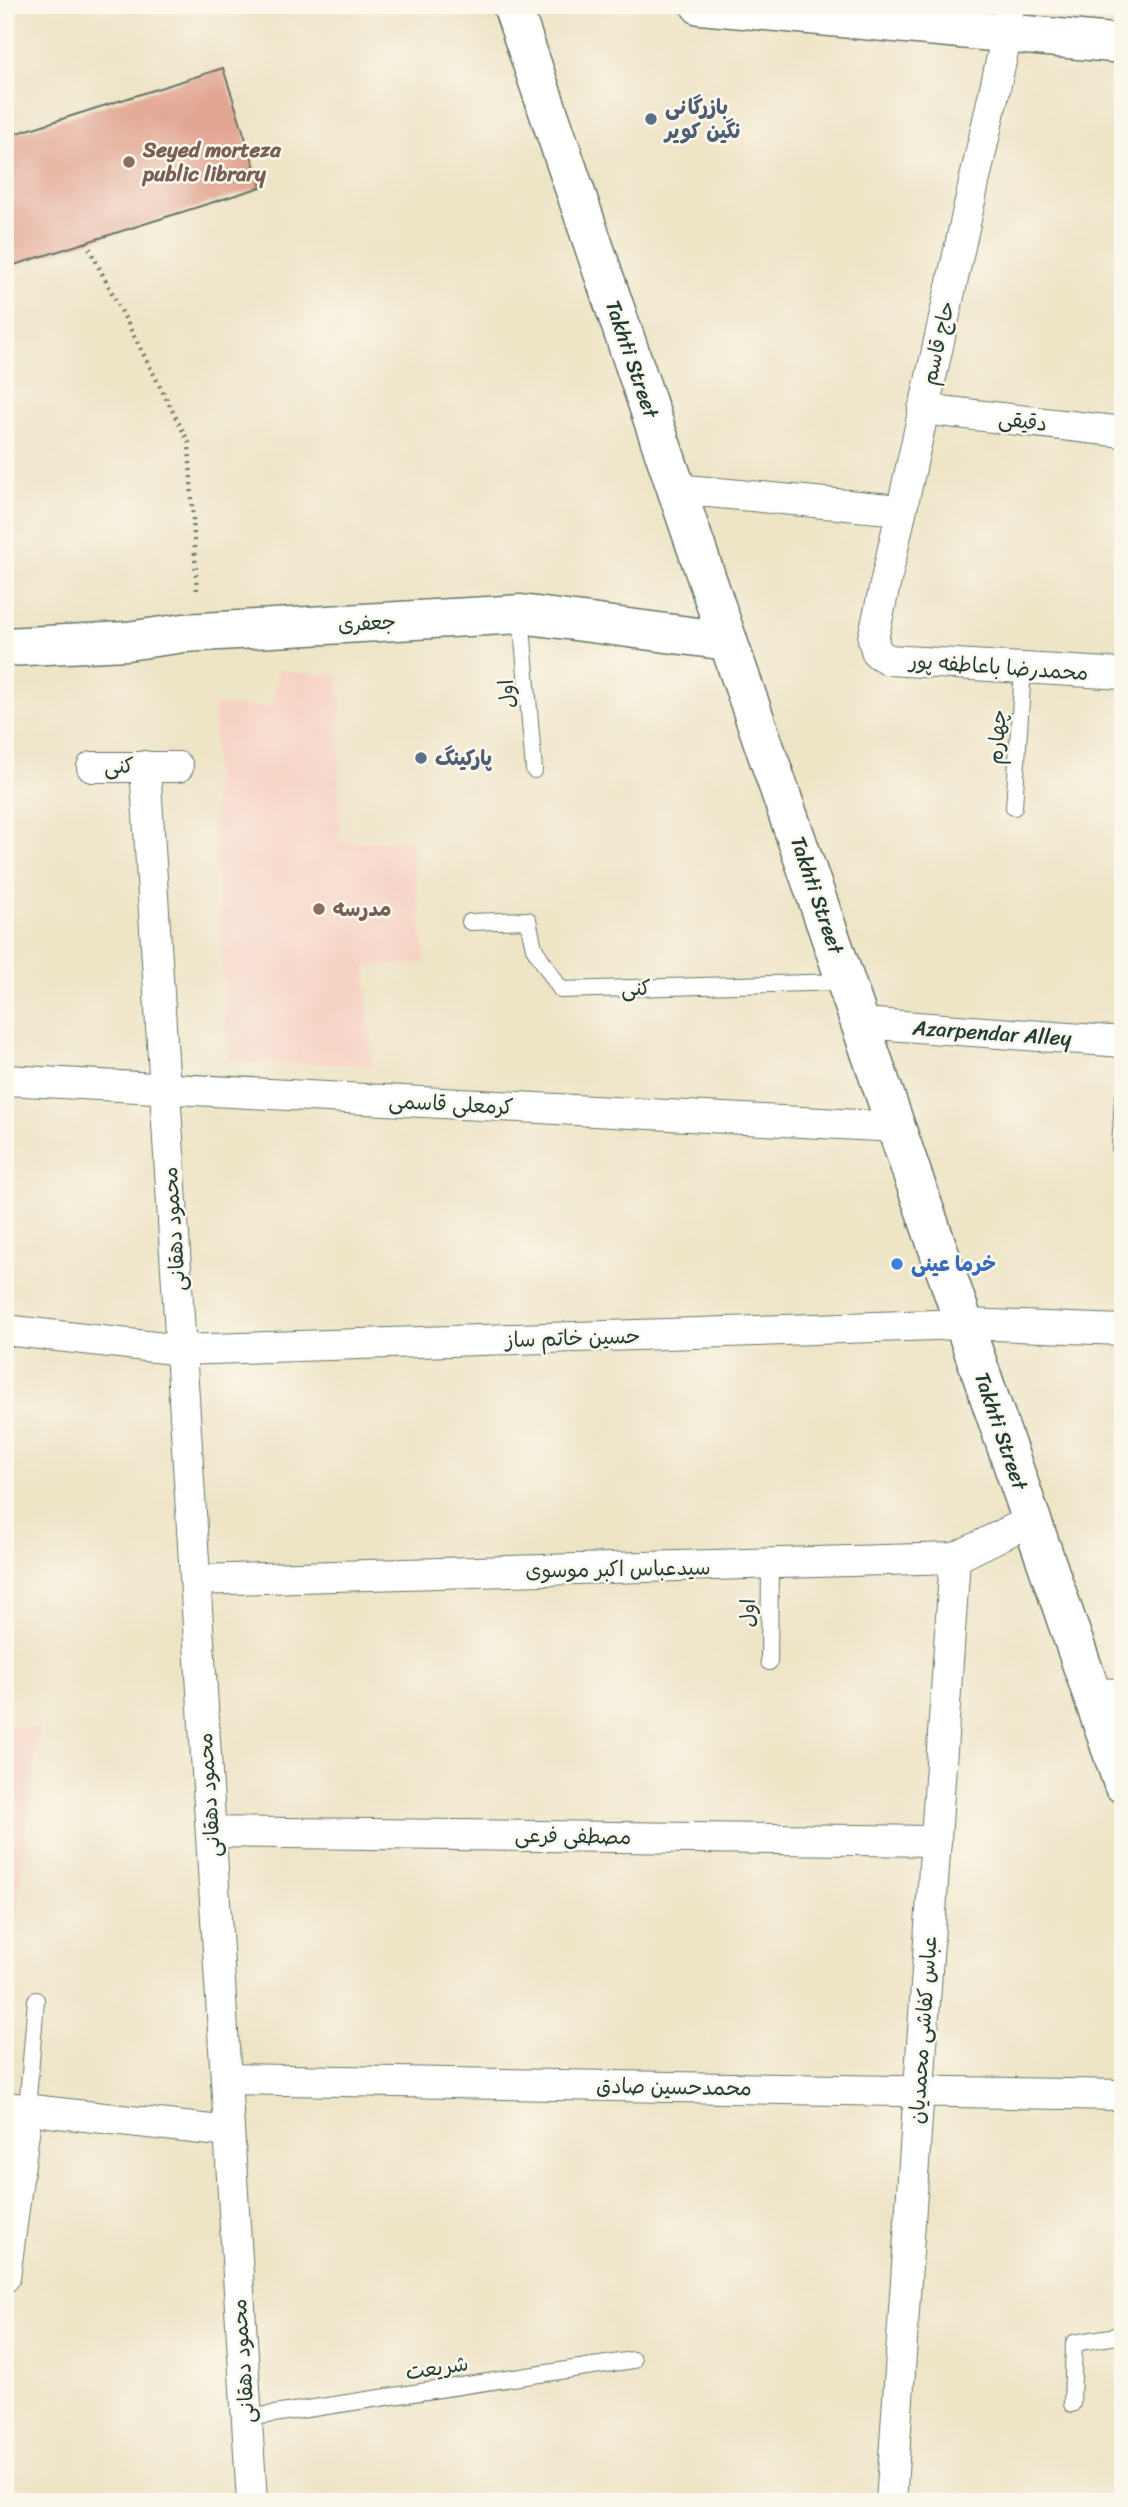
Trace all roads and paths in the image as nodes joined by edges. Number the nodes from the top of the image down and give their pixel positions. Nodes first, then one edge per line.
1 (512, 5) edge
2 (700, 5) edge
3 (808, 10) edge
4 (1008, 19) edge
5 (1123, 44) edge
6 (86, 242) dead end
7 (923, 409) junction
8 (1123, 432) edge
9 (676, 489) junction
10 (900, 510) junction
11 (521, 614) junction
12 (199, 633) junction
13 (728, 641) junction
14 (5, 648) edge
15 (877, 653) joint
16 (1023, 669) junction
17 (1123, 674) edge
18 (145, 766) junction
19 (92, 767) dead end
20 (178, 767) dead end
21 (534, 770) dead end
22 (1014, 807) dead end
23 (470, 922) dead end
24 (848, 982) junction
25 (862, 1024) junction
26 (1123, 1042) edge
27 (5, 1080) edge
28 (165, 1089) junction
29 (1123, 1099) edge
30 (897, 1127) junction
31 (1120, 1148) dead end
32 (965, 1324) junction
33 (5, 1330) edge
34 (1123, 1330) edge
35 (181, 1350) junction
36 (1032, 1520) junction
37 (955, 1558) junction
38 (770, 1565) junction
39 (195, 1580) junction
40 (769, 1662) dead end
41 (1107, 1694) edge
42 (1123, 1784) edge
43 (211, 1832) junction
44 (936, 1841) junction
45 (36, 2000) dead end
46 (226, 2079) junction
47 (919, 2092) junction
48 (1123, 2095) edge
49 (16, 2109) edge
50 (229, 2132) junction
51 (5, 2277) edge
52 (1123, 2335) edge
53 (633, 2360) dead end
54 (1072, 2404) dead end
55 (247, 2418) junction
56 (252, 2502) edge
57 (891, 2502) edge

1 - 9 main road, Takhti Street
2 - 3 main road
3 - 4 main road
4 - 5 main road
4 - 7 street, حاج قاسم
6 - 12 path
7 - 8 street, دقیقی
7 - 10 street, حاج قاسم
9 - 10 street
9 - 13 main road, Takhti Street
10 - 15 street, حاج قاسم
11 - 12 main road, جعفری
11 - 13 main road, جعفری
11 - 21 lane, اول
12 - 14 main road, جعفری
13 - 24 main road, Takhti Street
15 - 16 street, محمدرضا باعاطفه پور
16 - 17 street, محمدرضا باعاطفه پور
16 - 22 lane, چهارم
18 - 19 street, کنی
18 - 20 street, کنی
18 - 28 street, کنی
23 - 24 lane, کنی
24 - 25 main road, Takhti Street
25 - 26 street, Azarpendar Alley
25 - 30 main road, Takhti Street
27 - 28 street, کرمعلی قاسمی
28 - 30 street, کرمعلی قاسمی
28 - 35 street, محمود دهقانی
29 - 31 lane
30 - 32 main road, Takhti Street
32 - 34 street, حسین خاتم ساز
32 - 35 street, حسین خاتم ساز
32 - 36 main road, Takhti Street
33 - 35 street, حسین خاتم ساز
35 - 39 street, محمود دهقانی
36 - 37 street, سیدعباس اکبر موسوی
36 - 41 main road, Takhti Street
37 - 38 street, سیدعباس اکبر موسوی
37 - 44 street, عباس کفاشی محمدیان
38 - 39 street, سیدعباس اکبر موسوی
38 - 40 lane, اول
39 - 43 street, محمود دهقانی
41 - 42 main road, Takhti Street
43 - 44 street, مصطفی فرعی
43 - 46 street, محمود دهقانی
44 - 47 street, عباس کفاشی محمدیان
45 - 49 lane
46 - 47 street, محمدحسین صادق
46 - 50 street, محمود دهقانی
47 - 48 street, محمدحسین صادق
47 - 57 street, عباس کفاشی محمدیان
49 - 50 street
49 - 51 street
50 - 55 street, محمود دهقانی
52 - 54 lane
53 - 55 lane, شریعت
55 - 56 street, محمود دهقانی

